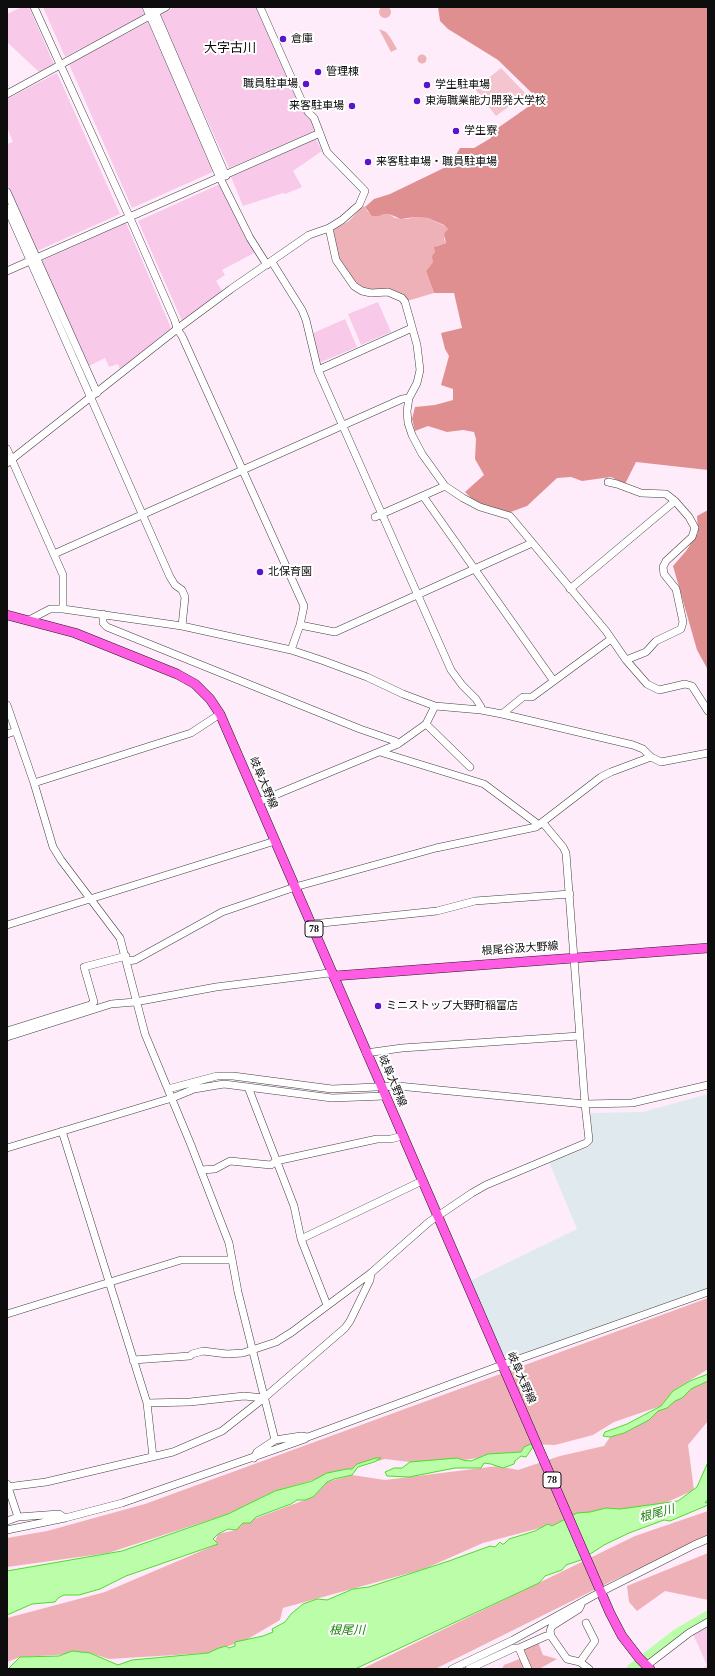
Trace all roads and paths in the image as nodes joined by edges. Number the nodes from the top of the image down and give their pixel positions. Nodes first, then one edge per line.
1 (34, 7) edge
2 (146, 7) edge
3 (166, 7) edge
4 (260, 7) edge
5 (153, 12) edge
6 (61, 64) junction
7 (7, 94) edge
8 (320, 134) junction
9 (223, 177) junction
10 (7, 192) edge
11 (7, 208) edge
12 (130, 218) junction
13 (329, 228) junction
14 (34, 259) junction
15 (269, 264) junction
16 (7, 271) edge
17 (412, 328) junction
18 (177, 329) junction
19 (318, 370) junction
20 (97, 393) junction
21 (91, 398) junction
22 (409, 398) junction
23 (342, 425) junction
24 (7, 449) edge
25 (9, 461) edge
26 (243, 470) junction
27 (608, 482) dead end
28 (445, 486) junction
29 (423, 496) junction
30 (675, 501) junction
31 (143, 514) junction
32 (382, 514) junction
33 (375, 517) dead end
34 (532, 543) junction
35 (54, 554) junction
36 (475, 570) junction
37 (570, 589) junction
38 (418, 596) junction
39 (63, 609) junction
40 (103, 614) junction
41 (7, 615) edge
42 (29, 620) junction
43 (300, 625) junction
44 (182, 626) junction
45 (611, 639) junction
46 (291, 650) junction
47 (626, 660) junction
48 (553, 680) junction
49 (7, 705) edge
50 (435, 706) junction
51 (481, 710) junction
52 (708, 712) edge
53 (220, 714) junction
54 (502, 714) junction
55 (426, 724) junction
56 (16, 731) junction
57 (7, 734) edge
58 (398, 744) junction
59 (380, 752) junction
60 (708, 753) edge
61 (651, 757) junction
62 (470, 767) dead end
63 (34, 782) junction
64 (258, 802) junction
65 (541, 824) junction
66 (275, 841) junction
67 (295, 887) junction
68 (570, 894) junction
69 (91, 899) junction
70 (312, 924) junction
71 (7, 925) edge
72 (708, 948) edge
73 (574, 957) junction
74 (126, 959) junction
75 (334, 976) junction
76 (136, 1002) junction
77 (90, 1008) junction
78 (7, 1031) edge
79 (579, 1036) junction
80 (7, 1037) edge
81 (366, 1052) junction
82 (708, 1085) edge
83 (381, 1086) junction
84 (248, 1087) junction
85 (168, 1089) junction
86 (385, 1096) junction
87 (172, 1098) junction
88 (585, 1104) junction
89 (62, 1131) junction
90 (402, 1136) junction
91 (7, 1148) edge
92 (276, 1161) junction
93 (200, 1170) junction
94 (422, 1181) junction
95 (437, 1216) junction
96 (301, 1239) junction
97 (232, 1260) junction
98 (371, 1273) junction
99 (108, 1282) junction
100 (708, 1292) edge
101 (327, 1305) junction
102 (7, 1314) edge
103 (253, 1351) junction
104 (133, 1360) junction
105 (502, 1365) junction
106 (264, 1398) junction
107 (147, 1403) junction
108 (308, 1437) junction
109 (275, 1440) junction
110 (153, 1457) junction
111 (254, 1458) junction
112 (7, 1485) edge
113 (18, 1517) junction
114 (65, 1518) junction
115 (7, 1521) edge
116 (7, 1530) edge
117 (708, 1539) edge
118 (600, 1589) junction
119 (583, 1602) junction
120 (708, 1622) edge
121 (586, 1623) dead end
122 (552, 1636) junction
123 (519, 1648) junction
124 (580, 1662) junction
125 (644, 1665) edge
126 (452, 1669) edge
127 (469, 1669) edge
128 (528, 1669) edge
129 (589, 1669) edge

1 - 6 street
2 - 5 street
3 - 5 street
4 - 8 street
5 - 6 street
5 - 9 street
6 - 7 street
6 - 12 street
8 - 9 street
8 - 13 street
9 - 12 street
9 - 15 street
10 - 14 street
11 - 14 street
12 - 14 street
12 - 18 street
13 - 15 street
13 - 17 street
14 - 16 street
14 - 20 street
14 - 21 street
15 - 18 street
15 - 19 street
17 - 19 street
17 - 22 street
18 - 20 street
18 - 26 street
19 - 23 street
20 - 21 street
21 - 25 street
21 - 31 street
22 - 23 street
22 - 28 street
23 - 26 street
23 - 32 street
24 - 25 street
25 - 35 street
26 - 31 street
26 - 43 street
27 - 30 street
28 - 29 street
28 - 34 street
29 - 32 street
29 - 36 street
30 - 37 street
30 - 47 street
31 - 35 street
31 - 44 street
32 - 33 street
32 - 38 street
34 - 36 street
34 - 37 street
35 - 39 street
36 - 38 street
36 - 48 street
37 - 45 street
38 - 43 street
38 - 51 street
39 - 40 street
39 - 42 street
40 - 44 street
40 - 58 street
41 - 42 main road, 岐阜大野線 / 78
42 - 53 main road, 岐阜大野線 / 78
43 - 46 street
44 - 46 street
45 - 47 street
45 - 48 street
46 - 50 street
47 - 52 street
48 - 54 street
49 - 56 street
50 - 51 street
50 - 55 street
51 - 54 street
53 - 63 street
53 - 64 main road, 岐阜大野線 / 78
54 - 61 street
55 - 58 street
55 - 62 street
56 - 57 street
56 - 63 street
58 - 59 street
59 - 64 street
59 - 65 street
60 - 61 street
61 - 65 street
63 - 69 street
64 - 66 main road, 岐阜大野線 / 78
65 - 67 street
65 - 68 street
66 - 67 main road, 岐阜大野線 / 78
66 - 69 street
67 - 70 main road, 岐阜大野線 / 78
67 - 74 street
68 - 70 street
68 - 73 street
69 - 71 street
69 - 74 street
70 - 75 main road, 岐阜大野線 / 78
72 - 73 main road, 根尾谷汲大野線
73 - 75 main road, 根尾谷汲大野線
73 - 79 street
74 - 76 street
74 - 77 street
75 - 76 street
75 - 81 main road, 岐阜大野線 / 78
76 - 77 street
76 - 85 street
77 - 78 street
77 - 80 street
79 - 81 street
79 - 88 street
81 - 83 main road, 岐阜大野線 / 78
82 - 88 street
83 - 85 street
83 - 86 main road, 岐阜大野線 / 78
83 - 88 street
84 - 86 street
84 - 87 street
84 - 92 street
85 - 87 street
86 - 90 main road, 岐阜大野線 / 78
87 - 89 street
87 - 93 street
88 - 95 street
89 - 91 street
89 - 99 street
90 - 92 street
90 - 94 main road, 岐阜大野線 / 78
92 - 93 street
92 - 96 street
93 - 97 street
94 - 95 main road, 岐阜大野線 / 78
94 - 96 street
95 - 98 street
95 - 105 main road, 岐阜大野線 / 78
96 - 101 street
97 - 99 street
97 - 103 street
98 - 101 street
98 - 106 street
99 - 102 street
99 - 104 street
100 - 105 street
101 - 103 street
103 - 104 street
103 - 106 street
104 - 107 street
105 - 108 street
105 - 118 main road, 岐阜大野線 / 78
106 - 107 street
106 - 109 street
106 - 110 street
107 - 110 street
108 - 109 street
108 - 111 street
109 - 111 street
110 - 112 street
111 - 114 street
112 - 113 street
113 - 114 street
113 - 115 street
114 - 116 street
117 - 118 street
118 - 119 street
118 - 125 main road, 岐阜大野線 / 78
119 - 122 street
119 - 126 street
120 - 125 street
121 - 124 street
122 - 123 street
122 - 124 street
123 - 127 street
123 - 128 street
124 - 129 street

